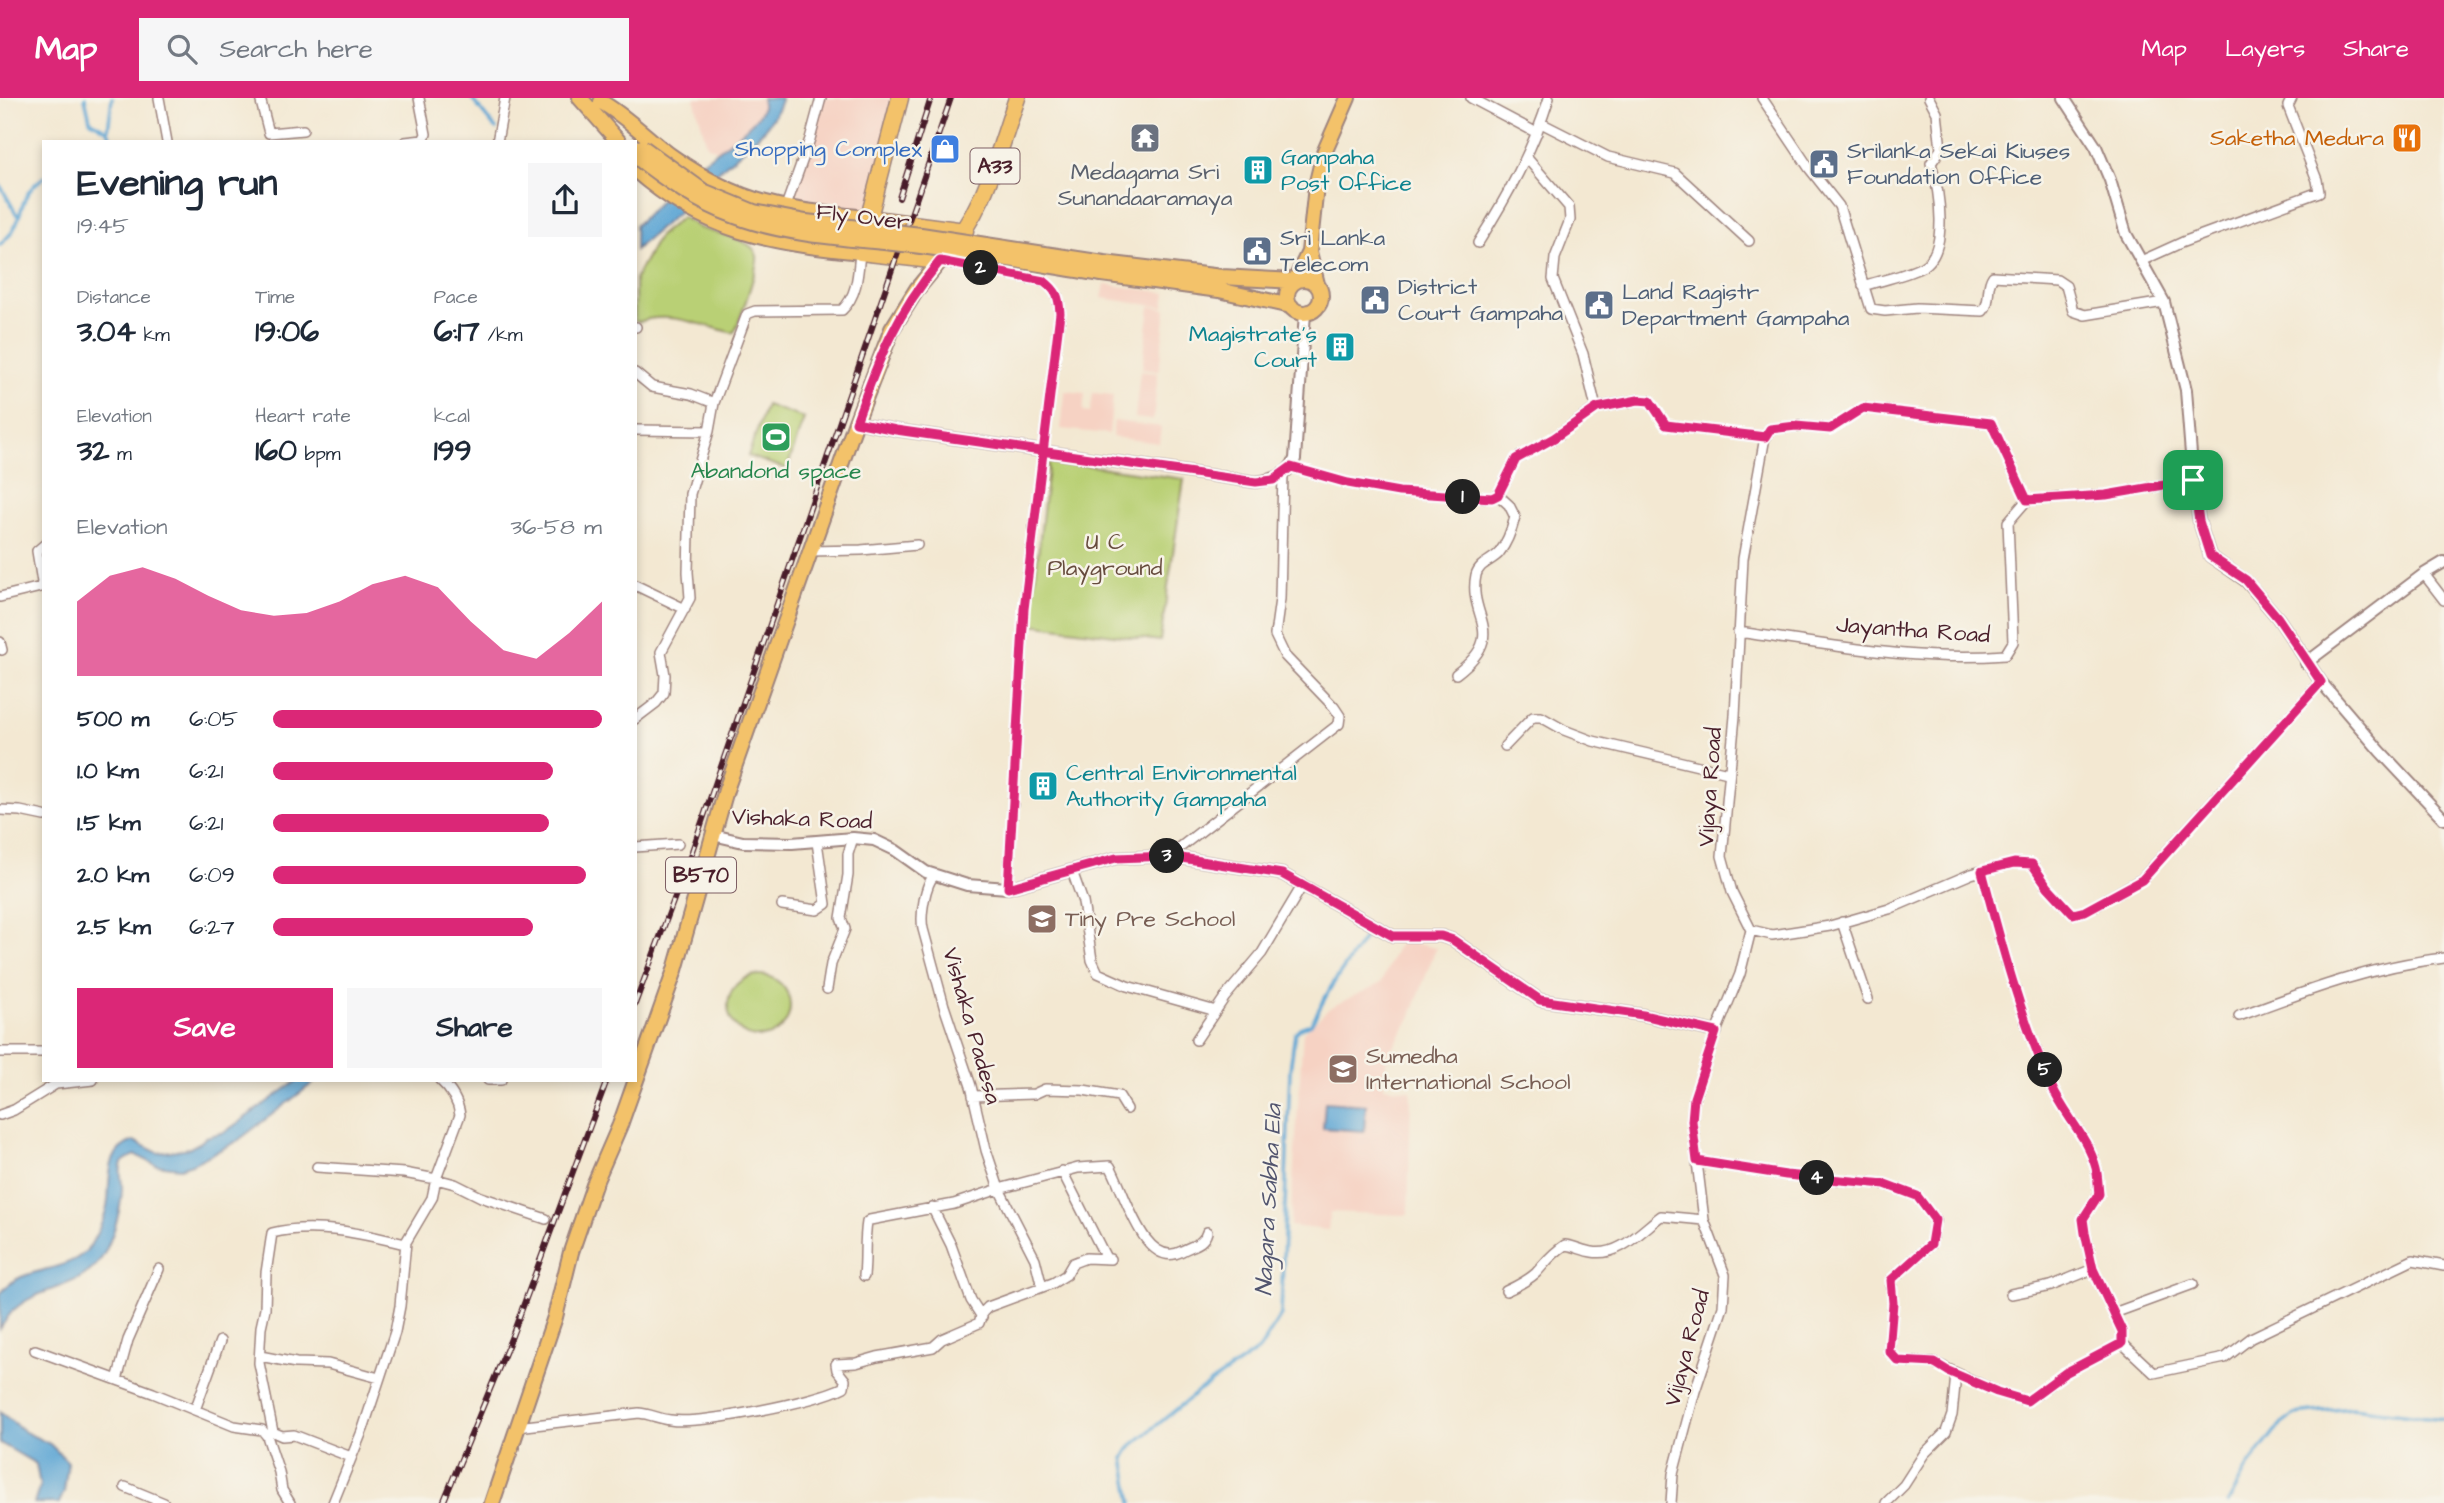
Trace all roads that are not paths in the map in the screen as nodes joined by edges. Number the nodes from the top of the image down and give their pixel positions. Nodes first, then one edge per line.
1 (159, 98) edge
2 (260, 98) edge
3 (419, 98) edge
4 (505, 98) edge
5 (578, 98) edge
6 (821, 98) edge
7 (900, 98) edge
8 (1017, 98) edge
9 (1348, 98) edge
10 (1471, 98) edge
11 (1549, 98) edge
12 (1762, 98) edge
13 (1929, 98) edge
14 (2064, 98) edge
15 (2292, 98) edge
16 (600, 100) edge
17 (1539, 128) junction
18 (303, 130) dead end
19 (167, 140) edge
20 (417, 140) edge
21 (497, 140) edge
22 (604, 140) edge
23 (618, 140) edge
24 (630, 140) edge
25 (639, 152) edge
26 (1526, 157) junction
27 (637, 172) edge
28 (785, 209) junction
29 (867, 218) junction
30 (965, 231) junction
31 (1749, 241) dead end
32 (1478, 243) dead end
33 (859, 251) junction
34 (1309, 252) junction
35 (940, 261) junction
36 (2141, 261) junction
37 (1138, 274) junction
38 (1296, 281) junction
39 (1317, 284) junction
40 (1863, 286) junction
41 (2164, 302) junction
42 (1291, 306) junction
43 (1305, 313) junction
44 (637, 375) edge
45 (714, 404) junction
46 (1597, 408) junction
47 (856, 422) junction
48 (637, 430) edge
49 (709, 431) junction
50 (1765, 437) junction
51 (1044, 452) junction
52 (1287, 470) junction
53 (2193, 480) junction
54 (1498, 495) junction
55 (2027, 500) junction
56 (917, 545) dead end
57 (42, 547) edge
58 (809, 551) junction
59 (2444, 562) edge
60 (2424, 574) junction
61 (42, 582) edge
62 (42, 582) edge
63 (637, 586) edge
64 (0, 597) edge
65 (2444, 600) edge
66 (685, 609) junction
67 (1738, 632) junction
68 (2306, 663) junction
69 (1456, 674) dead end
70 (2321, 682) junction
71 (637, 717) edge
72 (1505, 746) dead end
73 (1728, 773) junction
74 (0, 810) edge
75 (42, 816) edge
76 (2444, 819) edge
77 (713, 835) junction
78 (853, 838) junction
79 (817, 842) junction
80 (678, 844) dead end
81 (637, 847) edge
82 (1169, 856) junction
83 (1072, 871) junction
84 (1982, 871) junction
85 (934, 875) junction
86 (1302, 886) junction
87 (1008, 888) junction
88 (782, 905) dead end
89 (1842, 922) junction
90 (1751, 930) junction
91 (2444, 958) edge
92 (827, 989) dead end
93 (1868, 999) dead end
94 (1216, 1011) junction
95 (2239, 1016) dead end
96 (1716, 1032) junction
97 (1196, 1040) dead end
98 (0, 1052) edge
99 (42, 1052) edge
100 (637, 1079) edge
101 (74, 1082) edge
102 (442, 1082) edge
103 (636, 1082) edge
104 (973, 1097) junction
105 (1127, 1109) dead end
106 (0, 1115) edge
107 (1697, 1161) junction
108 (317, 1167) dead end
109 (1062, 1171) junction
110 (436, 1179) junction
111 (999, 1189) junction
112 (932, 1207) junction
113 (546, 1219) dead end
114 (1704, 1220) junction
115 (1208, 1232) dead end
116 (405, 1244) junction
117 (2444, 1266) edge
118 (159, 1269) dead end
119 (2093, 1269) junction
120 (864, 1276) dead end
121 (2193, 1284) dead end
122 (1042, 1287) junction
123 (1506, 1291) dead end
124 (2011, 1294) dead end
125 (2114, 1313) junction
126 (982, 1317) junction
127 (220, 1341) dead end
128 (2121, 1343) junction
129 (35, 1350) dead end
130 (260, 1356) junction
131 (1956, 1375) junction
132 (379, 1378) junction
133 (117, 1380) junction
134 (195, 1410) junction
135 (517, 1427) junction
136 (351, 1457) junction
137 (125, 1487) dead end
138 (164, 1503) edge
139 (290, 1503) edge
140 (333, 1503) edge
141 (492, 1503) edge
142 (1671, 1503) edge
143 (1885, 1503) edge

1 - 19 street
2 - 18 street
3 - 20 street
4 - 21 street
5 - 22 main road
5 - 23 main road
6 - 28 street
7 - 29 highway
8 - 30 highway, A33
9 - 34 main road
10 - 17 street
11 - 17 street
12 - 40 street
13 - 40 street
14 - 36 street
15 - 36 street
16 - 24 main road, Fly Over
16 - 28 main road
17 - 26 street
17 - 31 street
25 - 37 main road, Fly Over, bridge
26 - 32 street
26 - 46 street
27 - 33 main road
28 - 29 main road
29 - 30 highway
29 - 33 highway
30 - 35 highway, A33
33 - 35 highway
33 - 45 street
34 - 38 main road
34 - 39 main road
35 - 47 main road, B570
35 - 51 street
36 - 41 street
37 - 38 main road
37 - 42 main road
38 - 39 main road
38 - 42 main road
39 - 43 main road
40 - 41 street
41 - 53 street
42 - 43 main road
43 - 52 street
44 - 45 street
45 - 49 street
46 - 50 street
46 - 54 street
47 - 51 street
47 - 58 main road, B570
48 - 49 street
49 - 66 street
50 - 55 street
50 - 67 street, Vijaya Road
51 - 52 street
51 - 87 street
52 - 54 street
52 - 82 street
53 - 55 street
53 - 68 street
54 - 69 street
55 - 67 street, Jayantha Road
56 - 58 street
57 - 61 street
58 - 77 main road, B570
59 - 60 street
60 - 65 street
60 - 68 street
62 - 64 street
63 - 66 street
66 - 71 street
67 - 73 street, Vijaya Road
68 - 70 street
70 - 76 street
70 - 84 street
72 - 73 street
73 - 90 street, Vijaya Road
74 - 75 street
77 - 79 street, Vishaka Road
77 - 100 main road, B570
78 - 79 street, Vishaka Road
78 - 85 street, Vishaka Road
78 - 92 street
79 - 88 street
80 - 81 street
82 - 83 street, Vishaka Road
82 - 86 street, Vishaka Road
83 - 87 street, Vishaka Road
83 - 94 street
84 - 89 street
84 - 119 street
85 - 87 street, Vishaka Road
85 - 104 street, Vishaka Padesa
86 - 94 street
86 - 96 street, Vishaka Road
89 - 90 street
89 - 93 street
90 - 96 street, Vijaya Road
91 - 95 street
94 - 97 street
96 - 107 street, Vijaya Road
98 - 99 street
101 - 106 street
102 - 110 street
103 - 135 main road, B570
104 - 105 street
104 - 111 street, Vishaka Padesa
107 - 114 street, Vijaya Road
107 - 131 street
108 - 110 street
109 - 111 street
109 - 115 street
109 - 122 street
110 - 113 street
110 - 116 street
111 - 112 street
111 - 122 street, Vishaka Padesa
112 - 120 street
112 - 126 street
114 - 123 street
114 - 142 street, Vijaya Road
116 - 130 street
116 - 132 street
117 - 128 street
118 - 133 street
119 - 124 street
119 - 125 street
121 - 125 street
122 - 126 street
125 - 128 street
126 - 135 street
127 - 134 street
128 - 131 street
129 - 133 street
130 - 132 street
130 - 136 street
131 - 143 street
132 - 136 street
133 - 134 street
134 - 139 street
135 - 141 main road, B570
136 - 140 street
137 - 138 street

